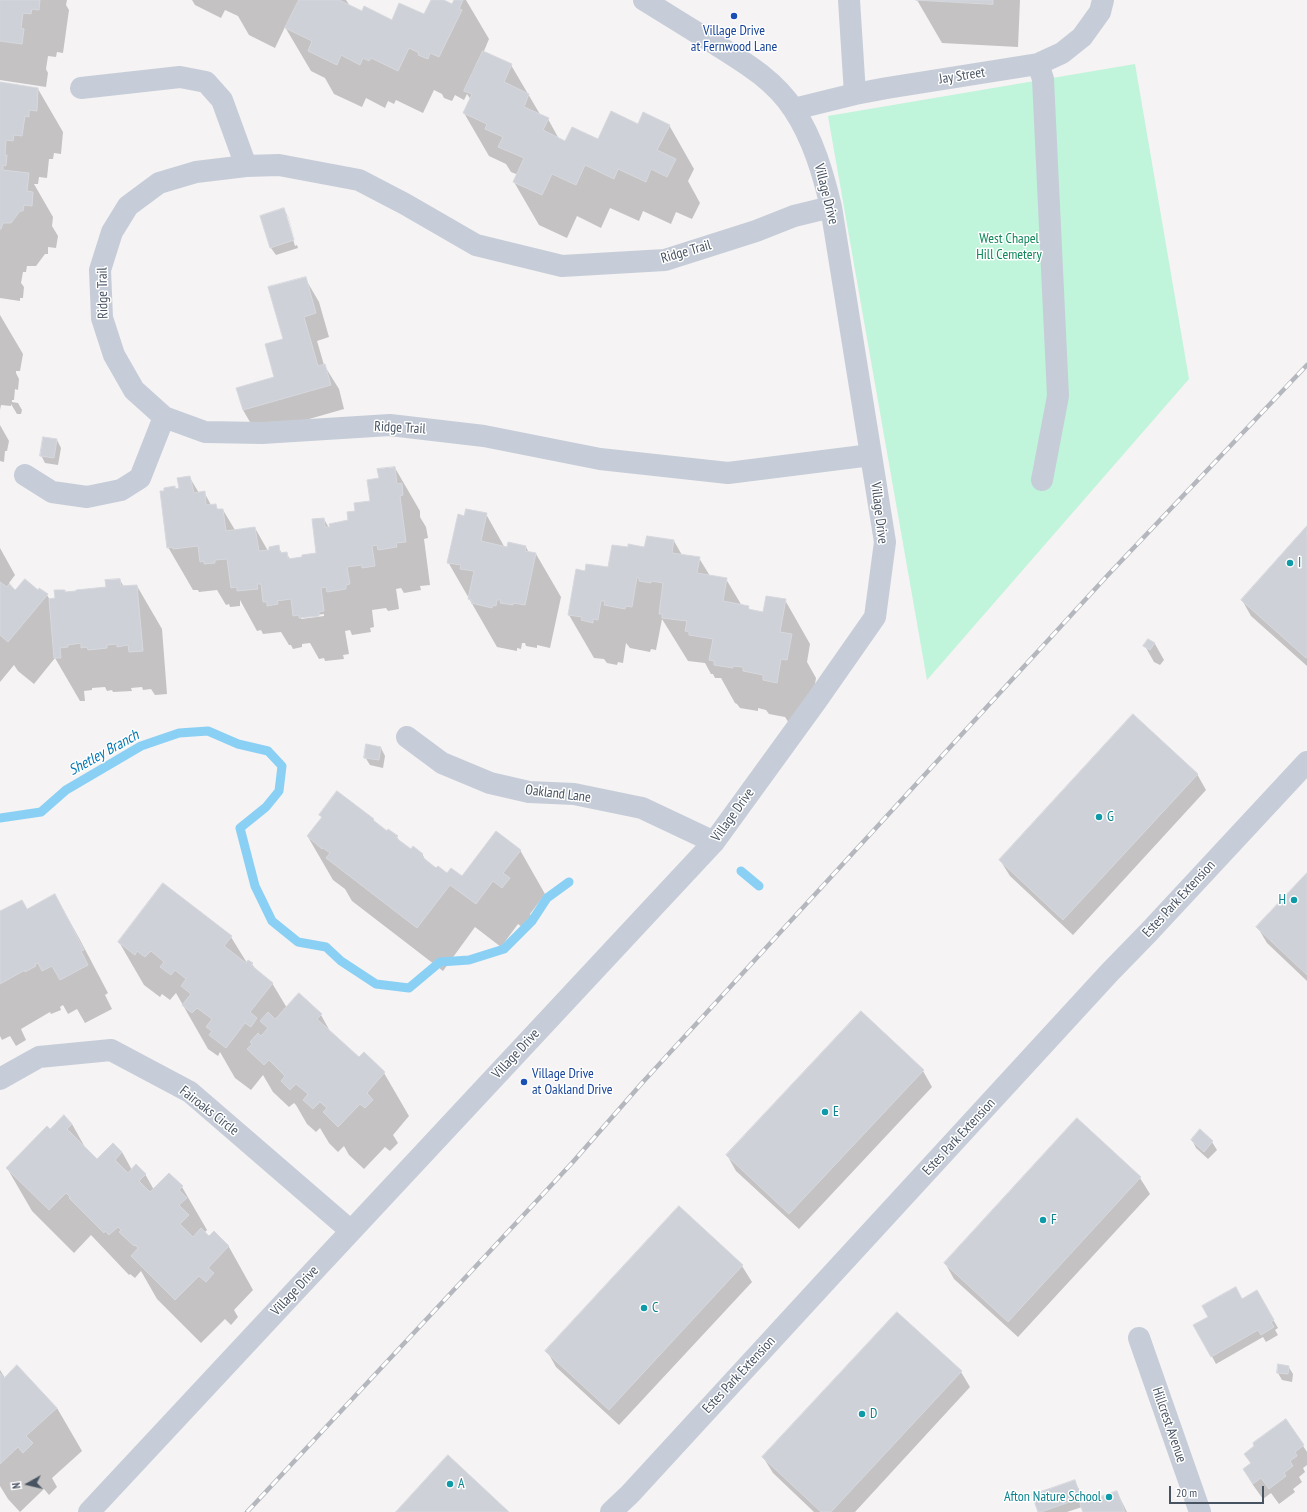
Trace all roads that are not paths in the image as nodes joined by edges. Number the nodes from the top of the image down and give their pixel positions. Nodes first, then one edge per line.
1 (644, 0) edge
2 (850, 0) edge
3 (1103, 0) edge
4 (1038, 64) junction
5 (82, 88) dead end
6 (855, 94) junction
7 (794, 109) junction
8 (246, 166) junction
9 (831, 207) junction
10 (164, 418) junction
11 (871, 455) junction
12 (25, 476) dead end
13 (1042, 480) dead end
14 (407, 737) dead end
15 (1307, 762) edge
16 (714, 842) junction
17 (0, 1080) edge
18 (352, 1231) junction
19 (1139, 1338) dead end
20 (90, 1512) edge
21 (611, 1512) edge
22 (1200, 1512) edge

1 - 7 street, Village Drive
2 - 6 street
3 - 4 street, Jay Street
4 - 6 street, Jay Street
4 - 13 street
5 - 8 street
6 - 7 street, Jay Street
7 - 9 street, Village Drive
8 - 9 street, Ridge Trail
8 - 10 street, Ridge Trail
9 - 11 street, Village Drive
10 - 11 street, Ridge Trail
10 - 12 street
11 - 16 street, Village Drive
14 - 16 street, Oakland Lane
15 - 21 street, Estes Park Extension
16 - 18 street, Village Drive
17 - 18 street, Fairoaks Circle
18 - 20 street, Village Drive
19 - 22 street, Hillcrest Avenue

